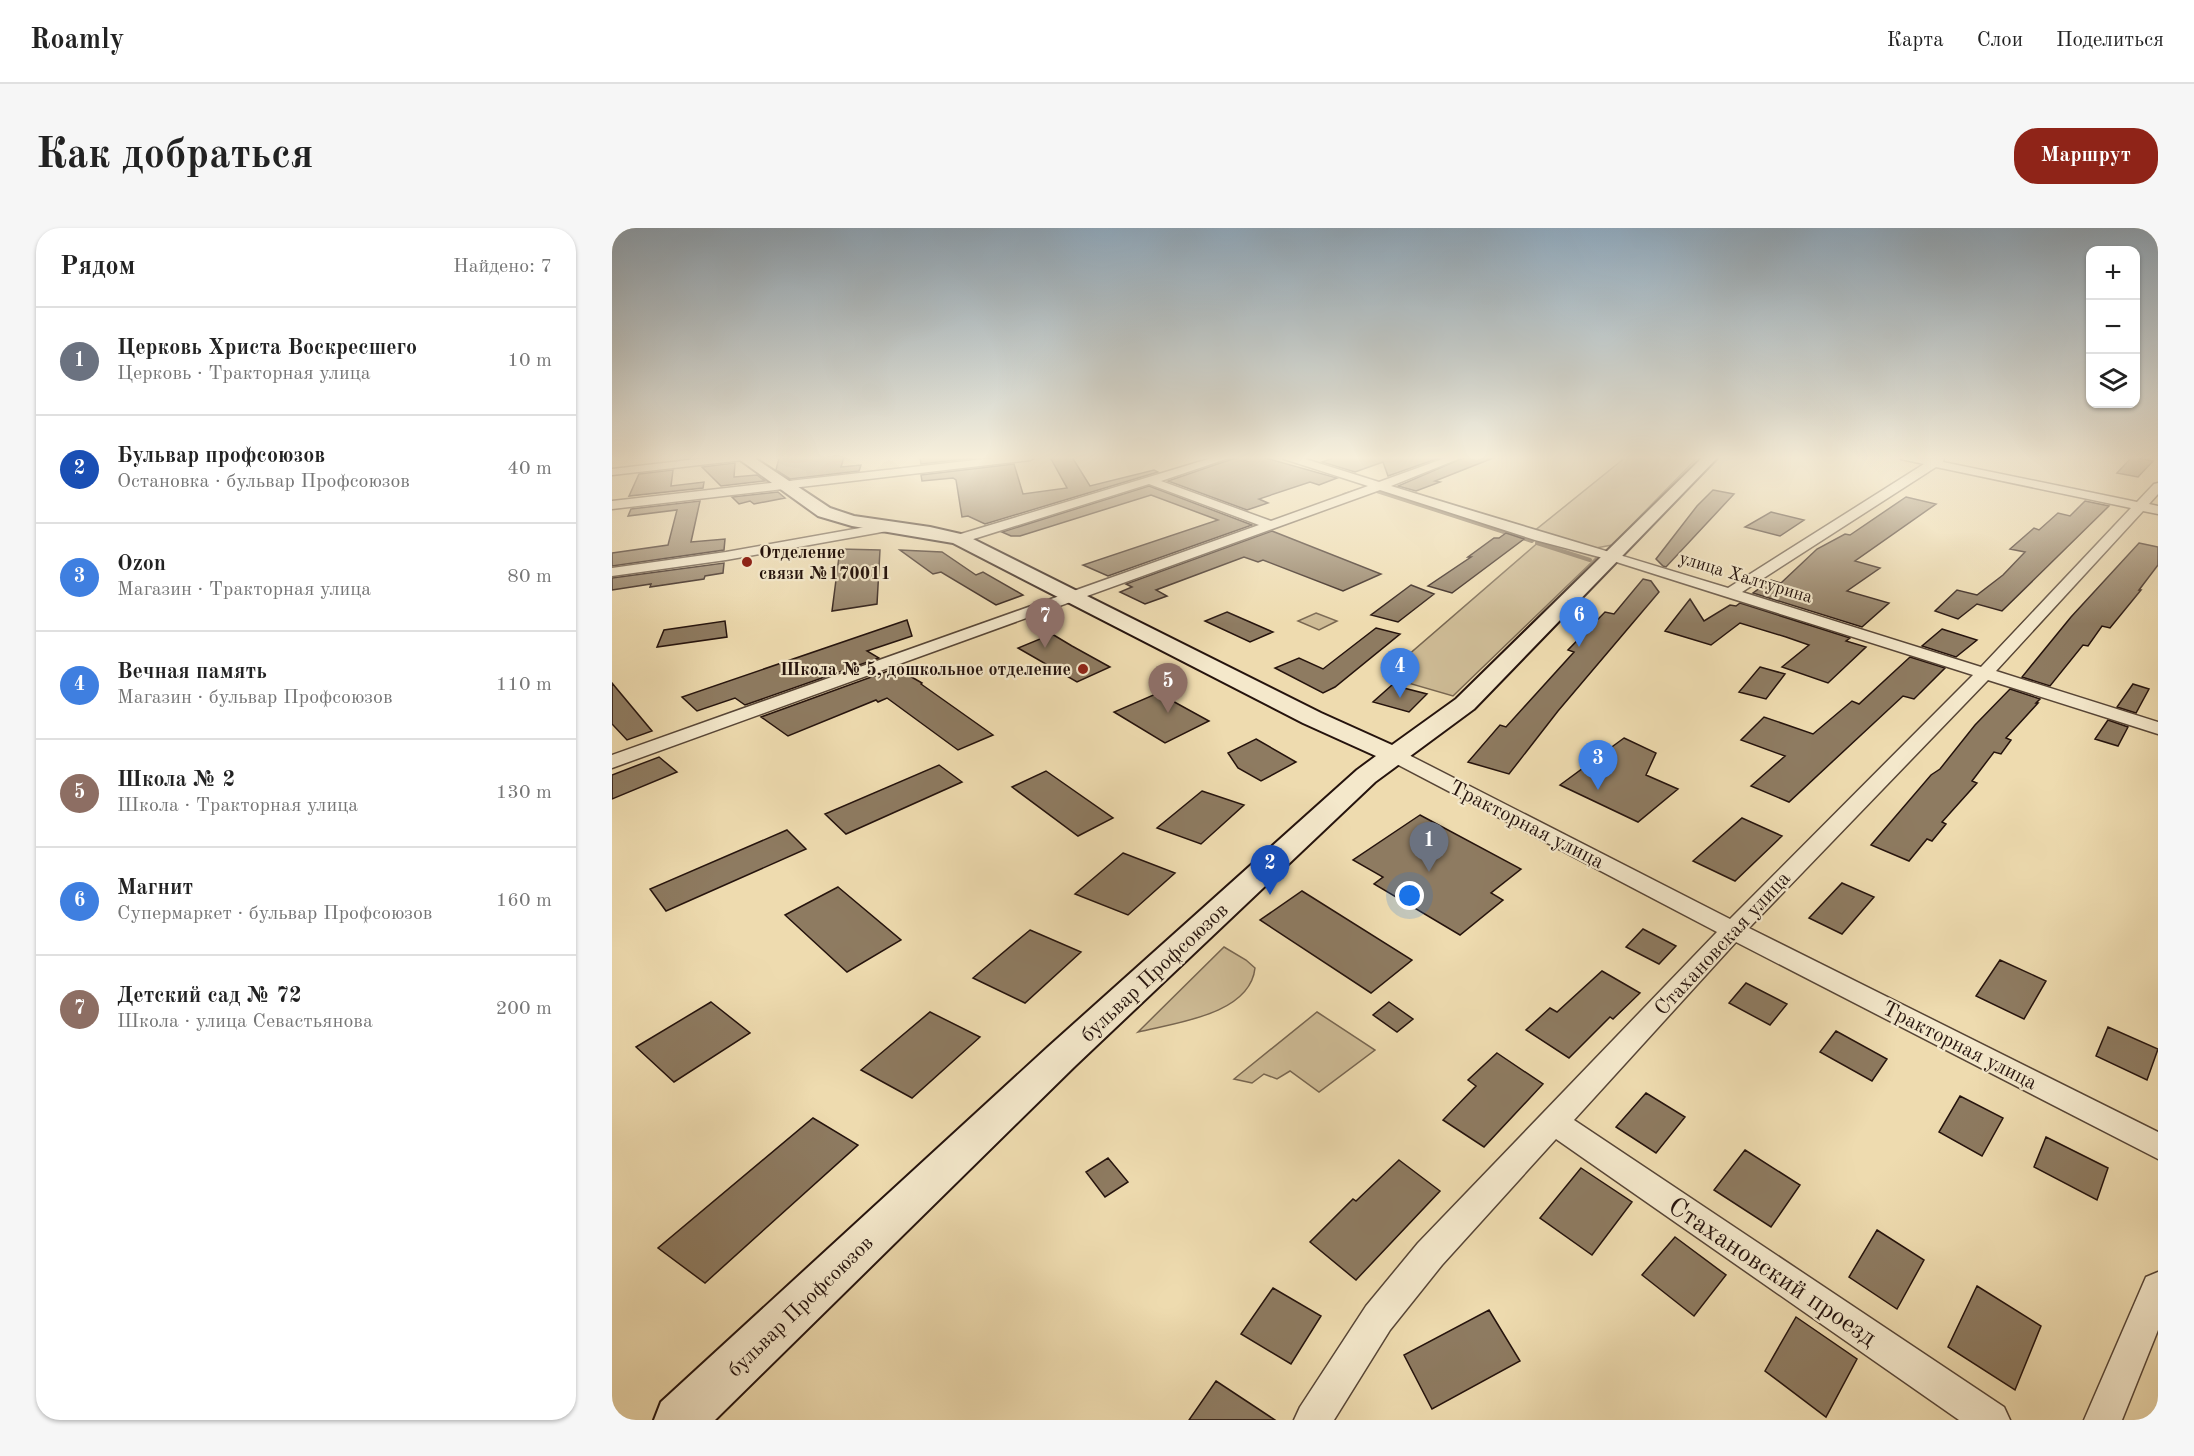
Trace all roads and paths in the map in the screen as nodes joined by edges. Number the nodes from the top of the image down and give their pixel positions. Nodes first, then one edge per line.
1 (826, 513) edge
2 (1046, 513) edge
3 (1237, 513) edge
4 (1310, 513) edge
5 (1462, 513) edge
6 (1655, 513) edge
7 (1856, 513) edge
8 (2144, 513) edge
9 (888, 526) junction
10 (1273, 526) junction
11 (959, 539) junction
12 (1612, 556) junction
13 (612, 572) edge
14 (1730, 593) junction
15 (1072, 596) junction
16 (1985, 673) junction
17 (2158, 728) edge
18 (1394, 755) junction
19 (612, 762) edge
20 (1732, 930) junction
21 (1555, 1123) junction
22 (2158, 1146) edge
23 (2158, 1288) edge
24 (679, 1420) edge
25 (1313, 1420) edge
26 (1992, 1420) edge
27 (2103, 1420) edge

1 - 9 main road, Тракторная улица
2 - 11 street
3 - 10 street
4 - 10 street
5 - 12 street, улица Халтурина
6 - 12 main road, бульвар Профсоюзов
7 - 14 street
8 - 16 street, Стахановская улица
9 - 11 main road, Тракторная улица
9 - 13 street
10 - 15 street
11 - 15 main road, Тракторная улица
12 - 14 street, улица Халтурина
12 - 18 main road, бульвар Профсоюзов
14 - 16 street, улица Халтурина
15 - 18 main road, Тракторная улица
15 - 19 street
16 - 17 street, улица Халтурина
16 - 20 street, Стахановская улица
18 - 20 street, Тракторная улица
18 - 24 main road, бульвар Профсоюзов
20 - 21 street, Стахановская улица
20 - 22 street, Тракторная улица
21 - 25 street, Стахановская улица
21 - 26 street, Стахановский проезд
23 - 27 street

